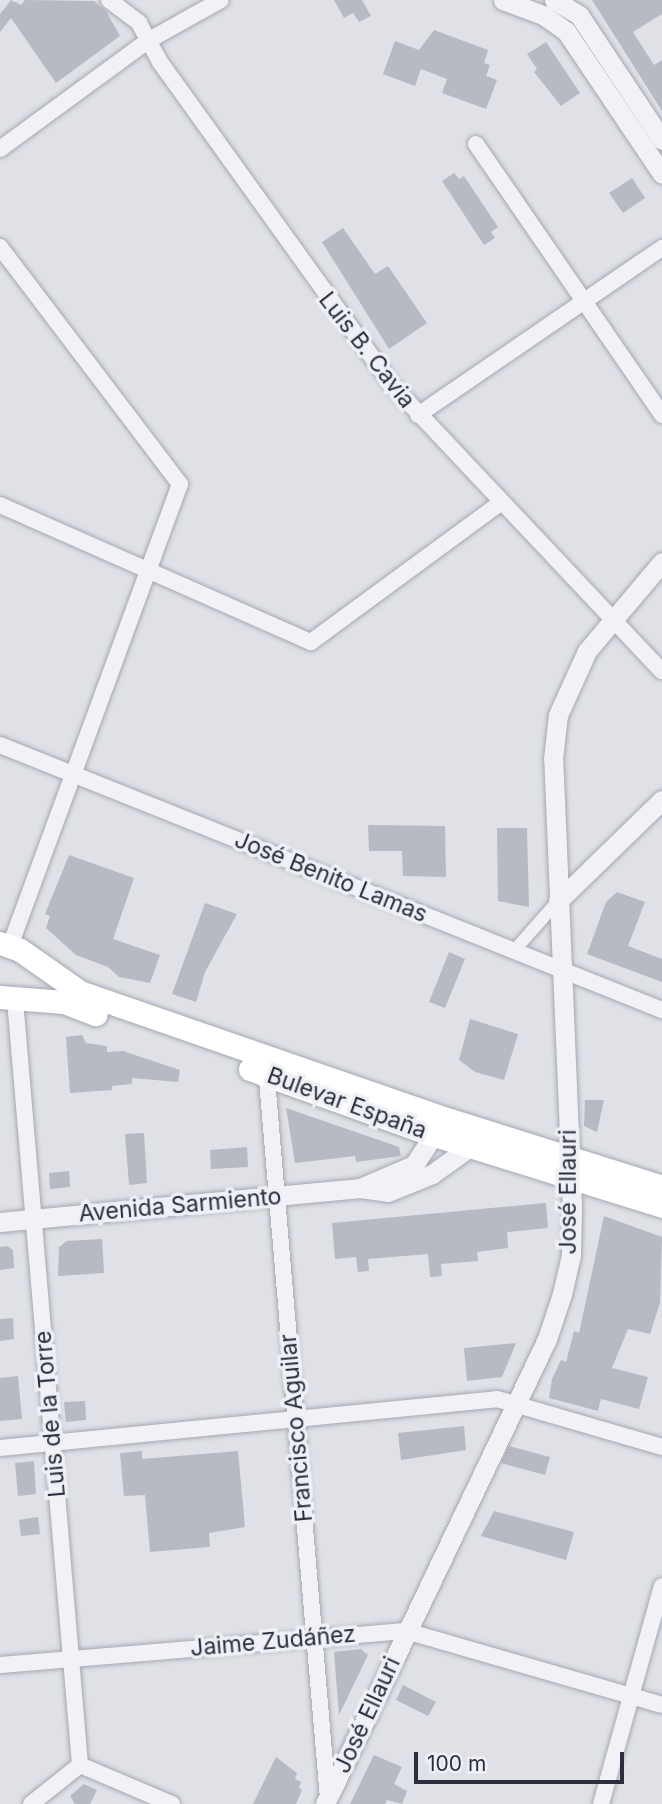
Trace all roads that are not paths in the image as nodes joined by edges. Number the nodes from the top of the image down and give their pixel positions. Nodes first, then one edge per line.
1 (109, 0) edge
2 (221, 0) edge
3 (503, 0) edge
4 (565, 3) edge
5 (149, 40) junction
6 (662, 140) edge
7 (476, 144) dead end
8 (0, 149) edge
9 (662, 174) edge
10 (0, 247) edge
11 (662, 248) edge
12 (583, 301) junction
13 (418, 415) junction
14 (662, 415) edge
15 (500, 503) junction
16 (0, 505) edge
17 (662, 562) edge
18 (148, 569) junction
19 (612, 620) junction
20 (662, 671) edge
21 (0, 745) edge
22 (72, 774) junction
23 (662, 800) edge
24 (558, 901) junction
25 (5, 944) edge
26 (513, 951) junction
27 (43, 969) junction
28 (561, 970) junction
29 (16, 999) edge
30 (662, 1010) edge
31 (267, 1066) junction
32 (450, 1120) junction
33 (431, 1134) junction
34 (471, 1146) junction
35 (570, 1168) junction
36 (662, 1186) edge
37 (360, 1188) junction
38 (275, 1196) junction
39 (662, 1206) edge
40 (34, 1219) junction
41 (0, 1222) edge
42 (514, 1405) junction
43 (296, 1420) junction
44 (53, 1443) junction
45 (0, 1447) edge
46 (662, 1447) edge
47 (662, 1586) edge
48 (406, 1631) junction
49 (315, 1637) junction
50 (71, 1659) junction
51 (0, 1665) edge
52 (632, 1696) junction
53 (662, 1704) edge
54 (80, 1765) junction
55 (326, 1801) edge
56 (31, 1804) edge
57 (172, 1804) edge
58 (601, 1804) edge

1 - 5 street, Luis B. Cavia
2 - 5 street
3 - 9 street
4 - 6 street
5 - 8 street
5 - 13 street, Luis B. Cavia
7 - 12 street
10 - 18 street
11 - 12 street
12 - 13 street
12 - 14 street
13 - 15 street, Luis B. Cavia
15 - 18 street
15 - 19 street, Luis B. Cavia
16 - 18 street
17 - 19 street, José Ellauri
18 - 22 street
19 - 20 street, Luis B. Cavia
19 - 24 street, José Ellauri
21 - 22 street, José Benito Lamas
22 - 25 street
22 - 26 street, José Benito Lamas
23 - 24 street
24 - 26 street
24 - 28 street, José Ellauri
25 - 27 main road, Bulevar España
26 - 28 street, José Benito Lamas
27 - 29 main road
27 - 31 main road, Bulevar España
28 - 30 street, José Benito Lamas
28 - 35 street, José Ellauri
29 - 31 main road, Bulevar España
29 - 40 street, Luis de la Torre
31 - 32 main road, Bulevar España
31 - 33 main road, Bulevar España
31 - 38 street, Francisco Aguilar
32 - 33 street, Avenida Sarmiento
32 - 35 main road, Bulevar España
33 - 34 main road, Bulevar España
33 - 37 street, Avenida Sarmiento
34 - 35 main road, Bulevar España
34 - 37 street, Avenida Sarmiento
35 - 36 main road, Bulevar España
35 - 39 main road, Bulevar España
35 - 42 street, José Ellauri
37 - 38 street, Avenida Sarmiento
38 - 40 street, Avenida Sarmiento
38 - 43 street, Francisco Aguilar
40 - 41 street, Avenida Sarmiento
40 - 44 street, Luis de la Torre
42 - 43 street
42 - 46 street
42 - 48 street, José Ellauri
43 - 44 street
43 - 49 street, Francisco Aguilar
44 - 45 street
44 - 50 street, Luis de la Torre
47 - 52 street
48 - 49 street, Jaime Zudáñez
48 - 52 street, Jaime Zudáñez
48 - 55 street, José Ellauri
49 - 50 street, Jaime Zudáñez
49 - 55 street, Francisco Aguilar
50 - 51 street, Jaime Zudáñez
50 - 54 street, Luis de la Torre
52 - 53 street, Jaime Zudáñez
52 - 58 street
54 - 56 street
54 - 57 street

